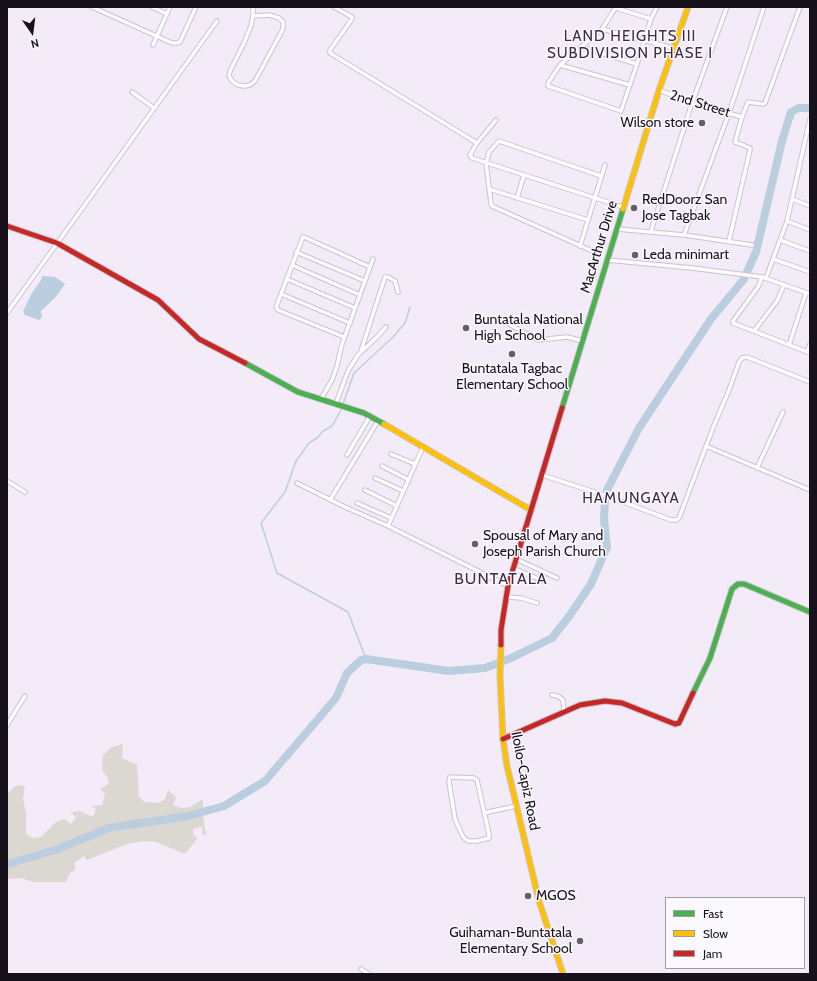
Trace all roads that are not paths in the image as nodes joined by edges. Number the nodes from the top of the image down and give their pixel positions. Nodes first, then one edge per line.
1 (92, 7) edge
2 (152, 7) edge
3 (170, 7) edge
4 (196, 7) edge
5 (253, 7) edge
6 (334, 7) edge
7 (656, 7) edge
8 (688, 7) edge
9 (727, 7) edge
10 (764, 7) edge
11 (800, 7) edge
12 (616, 8) edge
13 (167, 14) junction
14 (253, 16) junction
15 (651, 19) junction
16 (217, 21) dead end
17 (602, 28) junction
18 (158, 36) junction
19 (644, 41) junction
20 (153, 45) dead end
21 (581, 47) junction
22 (673, 48) junction
23 (637, 64) junction
24 (560, 65) junction
25 (630, 85) junction
26 (659, 90) junction
27 (132, 92) dead end
28 (692, 103) junction
29 (154, 108) junction
30 (729, 113) junction
31 (742, 117) junction
32 (810, 119) edge
33 (496, 120) dead end
34 (808, 135) edge
35 (477, 143) junction
36 (486, 163) junction
37 (605, 165) dead end
38 (524, 175) junction
39 (602, 176) junction
40 (489, 189) junction
41 (595, 197) junction
42 (517, 198) junction
43 (792, 199) junction
44 (810, 206) edge
45 (623, 207) junction
46 (588, 220) junction
47 (787, 221) junction
48 (7, 226) edge
49 (617, 229) junction
50 (810, 230) edge
51 (651, 231) junction
52 (684, 235) junction
53 (780, 240) junction
54 (729, 241) junction
55 (57, 243) junction
56 (752, 245) dead end
57 (580, 246) junction
58 (590, 250) dead end
59 (810, 251) edge
60 (296, 252) junction
61 (373, 259) dead end
62 (773, 259) junction
63 (607, 260) junction
64 (292, 265) junction
65 (370, 267) junction
66 (810, 272) edge
67 (764, 278) junction
68 (287, 279) junction
69 (365, 281) junction
70 (784, 285) junction
71 (398, 292) dead end
72 (281, 294) junction
73 (808, 294) edge
74 (360, 295) junction
75 (355, 308) junction
76 (7, 313) edge
77 (350, 323) junction
78 (510, 324) dead end
79 (386, 327) dead end
80 (754, 331) junction
81 (344, 337) junction
82 (583, 341) junction
83 (810, 344) edge
84 (789, 345) junction
85 (361, 351) junction
86 (809, 352) edge
87 (810, 382) edge
88 (321, 399) junction
89 (338, 404) junction
90 (783, 412) dead end
91 (370, 416) junction
92 (378, 421) junction
93 (706, 446) junction
94 (423, 447) junction
95 (391, 454) dead end
96 (347, 455) dead end
97 (415, 464) junction
98 (382, 466) dead end
99 (757, 468) junction
100 (542, 475) junction
101 (375, 478) dead end
102 (408, 480) junction
103 (7, 481) edge
104 (297, 483) dead end
105 (366, 490) dead end
106 (810, 490) edge
107 (403, 491) junction
108 (25, 492) dead end
109 (330, 500) junction
110 (357, 503) dead end
111 (397, 506) junction
112 (531, 510) junction
113 (391, 518) junction
114 (388, 526) junction
115 (516, 559) junction
116 (513, 568) junction
117 (557, 578) dead end
118 (543, 581) dead end
119 (508, 586) junction
120 (507, 597) junction
121 (537, 603) dead end
122 (810, 612) edge
123 (552, 695) dead end
124 (25, 696) dead end
125 (564, 711) junction
126 (7, 725) edge
127 (503, 738) junction
128 (516, 806) junction
129 (484, 813) junction
130 (361, 969) dead end
131 (369, 974) edge
132 (563, 974) edge

1 - 18 street
2 - 13 street
3 - 13 street
4 - 18 street
5 - 14 street
6 - 35 street
7 - 15 street
8 - 22 street, MacArthur Drive
9 - 28 street
10 - 30 street
11 - 31 street
12 - 15 street
12 - 17 street
13 - 18 street
14 - 14 street
15 - 19 street
16 - 29 street
17 - 19 street
17 - 21 street
18 - 20 street
19 - 22 street
19 - 23 street
21 - 23 street
21 - 24 street
22 - 26 street, MacArthur Drive
23 - 25 street
24 - 25 street
24 - 25 street
26 - 28 street, 2nd Street
26 - 45 street, MacArthur Drive
27 - 29 street
28 - 30 street, 2nd Street
28 - 51 street
29 - 55 street
30 - 31 street, 2nd Street
30 - 52 street
31 - 54 street
32 - 34 street
33 - 35 street
34 - 43 street
35 - 36 street
36 - 38 street
36 - 39 street
36 - 40 street
37 - 39 street
38 - 41 street
38 - 42 street
39 - 41 street
40 - 42 street
40 - 57 street
41 - 45 street
41 - 46 street
42 - 46 street
43 - 44 street
43 - 47 street
45 - 49 street, MacArthur Drive
46 - 57 street
47 - 50 street
47 - 53 street
48 - 55 street
49 - 51 street
49 - 63 street, MacArthur Drive
51 - 52 street
52 - 54 street
53 - 59 street
53 - 62 street
54 - 56 street
55 - 76 street
55 - 88 street
57 - 58 street
60 - 64 street
60 - 65 street
60 - 69 street
61 - 65 street
62 - 66 street
62 - 67 street
63 - 67 street
63 - 82 street, MacArthur Drive
64 - 68 street
64 - 74 street
65 - 69 street
67 - 70 street
67 - 80 street
68 - 72 street
68 - 75 street
69 - 74 street
70 - 73 street
70 - 80 street
71 - 85 street
72 - 77 street
72 - 81 street
73 - 84 street
74 - 75 street
75 - 77 street
77 - 81 street
78 - 82 street
79 - 85 street
80 - 84 street
81 - 88 street
82 - 100 street, MacArthur Drive
83 - 86 street
84 - 86 street
85 - 89 street
87 - 93 street
88 - 89 street
89 - 91 street
90 - 99 street
91 - 92 street
91 - 96 street
92 - 94 street
92 - 109 street
93 - 99 street
93 - 100 street
94 - 97 street
94 - 112 street
95 - 97 street
97 - 102 street
98 - 102 street
99 - 106 street
100 - 112 street, MacArthur Drive
101 - 107 street
102 - 107 street
103 - 108 street
104 - 109 street
105 - 111 street
107 - 111 street
109 - 114 street
110 - 113 street
111 - 113 street
112 - 115 street, MacArthur Drive
113 - 114 street
114 - 119 street
115 - 116 street, MacArthur Drive
115 - 117 street
116 - 118 street
116 - 119 street, MacArthur Drive
119 - 120 street, Iloilo-Capiz Road
120 - 121 street
120 - 127 street, Iloilo-Capiz Road
122 - 125 street
123 - 125 street
124 - 126 street
125 - 127 street
127 - 128 street, Iloilo-Capiz Road
128 - 129 street
128 - 132 street, Iloilo-Capiz Road
129 - 129 street
130 - 131 street

